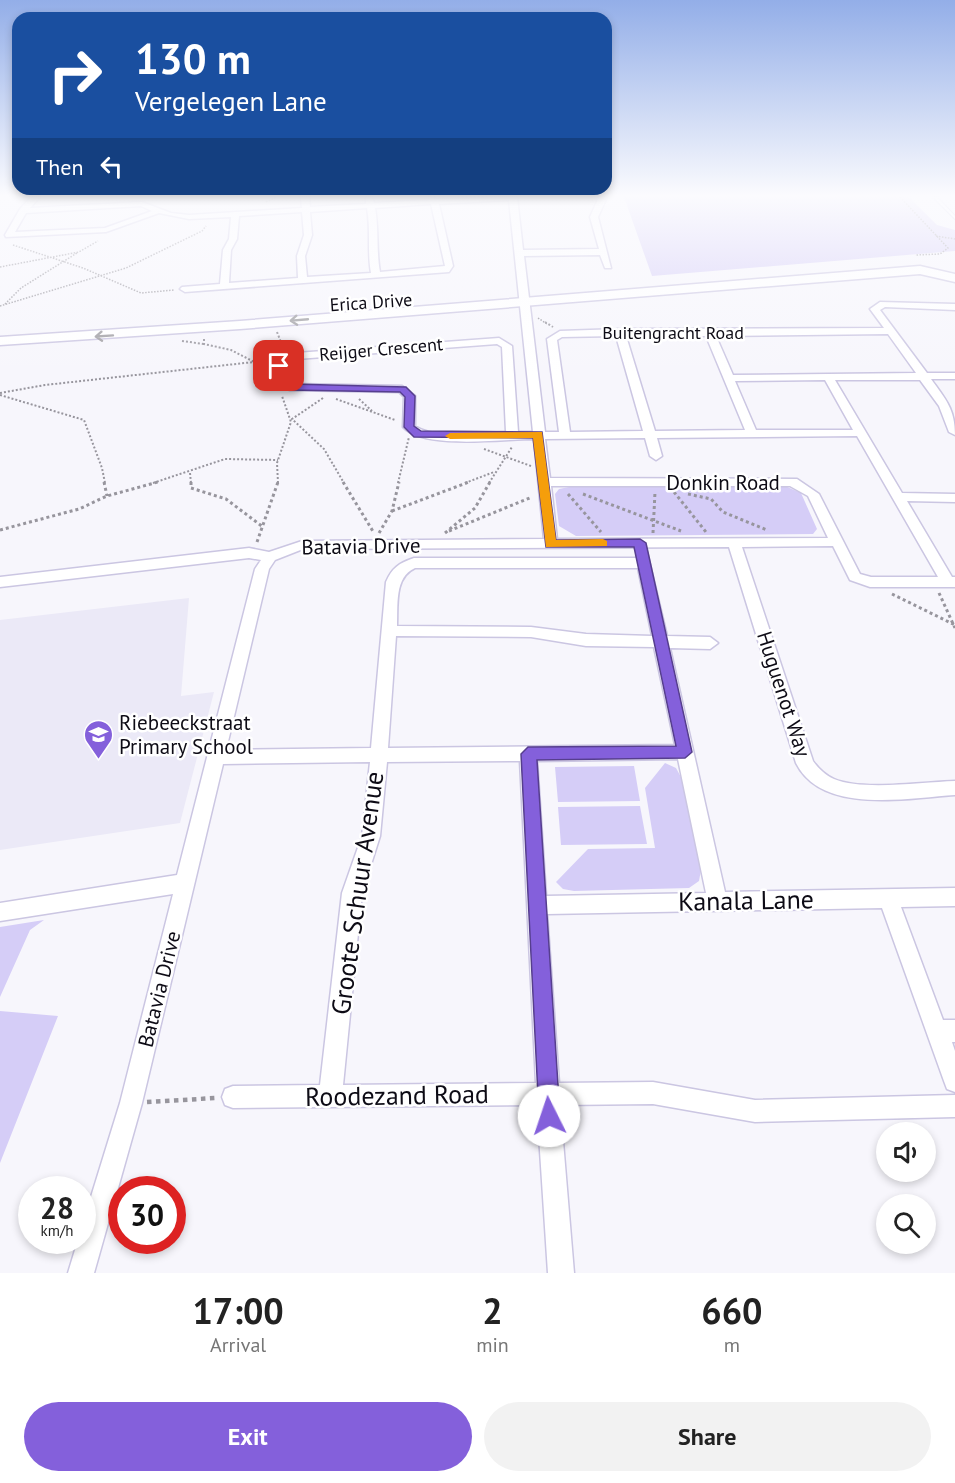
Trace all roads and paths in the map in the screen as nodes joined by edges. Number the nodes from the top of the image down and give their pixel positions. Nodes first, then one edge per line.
1 (47, 256) edge
2 (50, 256) edge
3 (72, 256) edge
4 (154, 256) edge
5 (226, 256) edge
6 (301, 256) edge
7 (373, 256) edge
8 (447, 256) edge
9 (519, 256) edge
10 (605, 256) edge
11 (934, 256) edge
12 (64, 262) junction
13 (919, 262) junction
14 (608, 266) dead end
15 (955, 266) edge
16 (0, 267) edge
17 (376, 275) junction
18 (104, 276) junction
19 (955, 278) edge
20 (303, 280) junction
21 (224, 286) junction
22 (185, 289) joint
23 (524, 296) junction
24 (1, 307) edge
25 (955, 307) edge
26 (535, 314) dead end
27 (0, 328) edge
28 (274, 328) dead end
29 (892, 331) junction
30 (620, 332) junction
31 (709, 332) junction
32 (204, 333) dead end
33 (568, 333) junction
34 (0, 341) edge
35 (287, 358) junction
36 (250, 362) junction
37 (278, 369) junction
38 (924, 376) junction
39 (955, 376) edge
40 (828, 377) junction
41 (729, 378) junction
42 (282, 386) junction
43 (327, 391) junction
44 (0, 394) edge
45 (292, 419) junction
46 (410, 426) junction
47 (955, 432) edge
48 (752, 433) junction
49 (858, 433) junction
50 (649, 434) junction
51 (515, 435) junction
52 (538, 435) junction
53 (565, 435) junction
54 (466, 436) junction
55 (656, 456) dead end
56 (504, 457) junction
57 (278, 460) junction
58 (542, 466) junction
59 (190, 472) junction
60 (495, 472) junction
61 (656, 481) junction
62 (543, 482) junction
63 (568, 489) dead end
64 (678, 489) dead end
65 (579, 493) dead end
66 (686, 493) dead end
67 (107, 496) junction
68 (545, 497) junction
69 (896, 497) junction
70 (955, 498) edge
71 (392, 511) junction
72 (653, 521) junction
73 (263, 527) junction
74 (0, 530) edge
75 (445, 533) junction
76 (700, 540) junction
77 (782, 542) junction
78 (836, 542) junction
79 (608, 543) junction
80 (647, 543) junction
81 (734, 543) junction
82 (550, 544) junction
83 (422, 545) junction
84 (249, 553) junction
85 (270, 557) junction
86 (644, 562) junction
87 (865, 581) junction
88 (0, 582) edge
89 (393, 582) joint
90 (946, 583) edge
91 (954, 626) edge
92 (390, 631) junction
93 (662, 642) junction
94 (710, 643) dead end
95 (685, 752) junction
96 (528, 754) junction
97 (377, 755) junction
98 (214, 757) junction
99 (955, 788) edge
100 (184, 884) junction
101 (955, 897) edge
102 (888, 898) junction
103 (717, 900) junction
104 (537, 905) junction
105 (0, 912) edge
106 (946, 1031) edge
107 (955, 1081) edge
108 (548, 1093) junction
109 (233, 1097) joint
110 (330, 1097) junction
111 (131, 1103) junction
112 (955, 1106) edge
113 (81, 1273) edge
114 (561, 1273) edge

1 - 16 path
2 - 12 path
3 - 12 path
4 - 18 path
5 - 21 street
6 - 20 street
7 - 17 street
8 - 17 street
9 - 23 street
10 - 14 street
11 - 13 path
12 - 18 path
12 - 24 path
13 - 15 main road
13 - 19 main road
13 - 23 main road, Erica Drive
17 - 20 street
18 - 22 path
18 - 24 path
20 - 21 street
21 - 22 street
23 - 27 main road, Erica Drive
23 -> 34 main road, Erica Drive
23 - 52 street
25 - 29 street
26 - 33 path
28 - 35 path
29 - 31 street, Buitengracht Road
29 - 38 street
30 - 31 street, Buitengracht Road
30 - 33 street, Buitengracht Road
30 - 50 street
31 - 41 street
32 - 36 path
33 - 53 street
35 - 36 path
35 - 37 street
35 - 51 street, Reijger Crescent
36 - 37 path
36 - 44 path
37 - 42 street
38 - 39 street
38 - 40 street
38 - 47 street
40 - 41 street
40 - 49 street
41 - 48 street
42 - 43 street, Reijger Crescent
42 - 45 path
43 - 45 path
43 - 46 path
43 - 46 street, Reijger Crescent
44 - 67 path
45 - 57 path
45 - 71 path
46 - 54 street
46 - 71 path
48 - 49 street
48 - 50 street
49 - 69 street
50 - 53 street
50 - 55 street
51 - 52 street
51 - 54 street
51 - 56 path
52 - 53 street
52 - 58 street
54 - 56 path
56 - 58 path
56 - 60 path
57 - 59 path
57 - 73 path
58 - 62 street
59 - 67 path
59 - 73 path
60 - 71 path
60 - 75 path
61 - 62 street, Donkin Road
61 - 72 path
61 - 78 street, Donkin Road
62 - 68 street
63 - 79 path
64 - 76 path
65 - 72 path
66 - 77 path
67 - 74 path
68 - 75 path
68 - 82 street
69 - 70 street
69 - 90 street
72 - 76 path
72 - 80 path
73 - 84 path
75 - 83 path
76 - 80 street, Batavia Drive
76 - 81 street, Batavia Drive
77 - 78 street, Batavia Drive
77 - 81 street, Batavia Drive
78 - 87 street, Donkin Road
79 - 80 street, Batavia Drive
79 - 82 street, Batavia Drive
80 - 86 street
81 - 99 street, Huguenot Way
82 - 83 street, Batavia Drive
83 - 85 street, Batavia Drive
84 - 85 street
84 - 88 street
85 - 98 street, Batavia Drive
86 - 89 street, Batavia Drive
86 - 93 street
87 - 90 street
87 - 91 path
89 - 92 street, Groote Schuur Avenue
90 - 91 path
92 - 93 street
92 - 97 street, Groote Schuur Avenue
93 - 94 street
93 - 95 street
95 - 96 street
95 - 103 street
96 - 97 street
96 - 104 street
97 - 98 street
97 - 110 street, Groote Schuur Avenue
98 - 100 street, Batavia Drive
100 - 105 street
100 - 111 street, Batavia Drive
101 - 102 street, Kanala Lane
102 - 103 street, Kanala Lane
102 - 106 street
103 - 104 street, Kanala Lane
104 - 108 street
106 - 107 street
108 - 110 street, Roodezand Road
108 - 112 street, Roodezand Road
108 - 114 street
109 - 110 street, Roodezand Road
109 - 111 path
111 - 113 street, Batavia Drive

